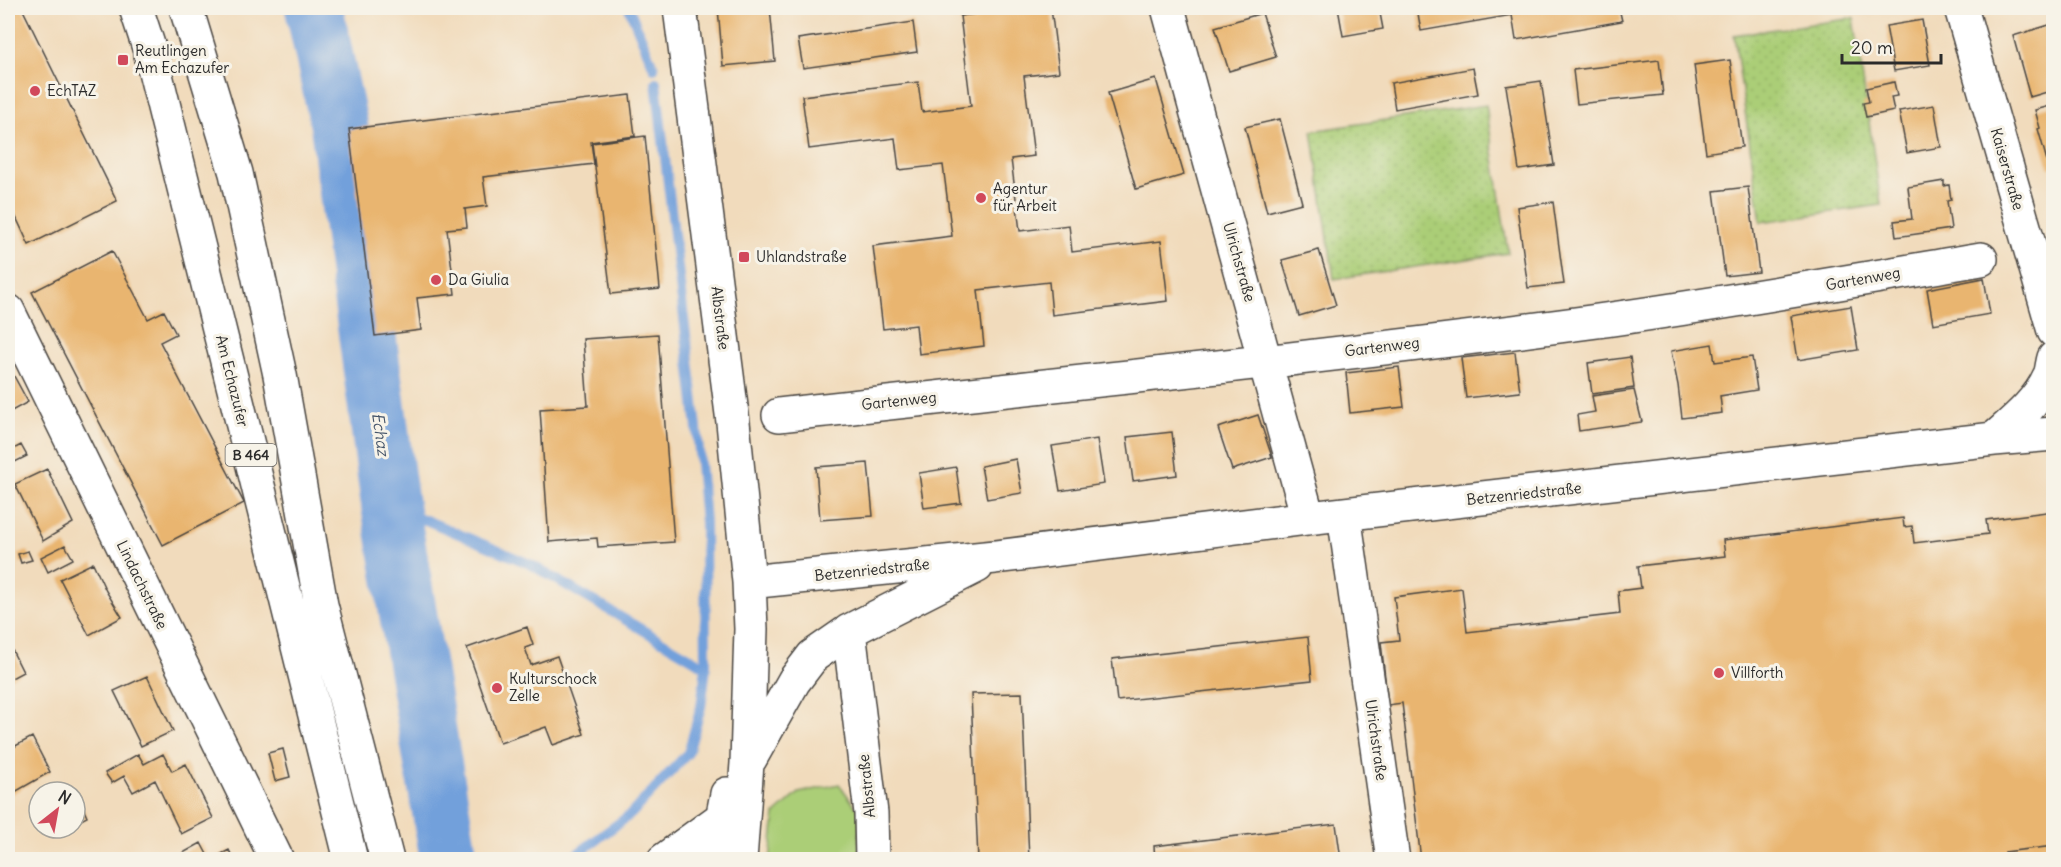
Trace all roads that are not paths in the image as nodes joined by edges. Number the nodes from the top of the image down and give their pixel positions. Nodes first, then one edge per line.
1 (136, 8) edge
2 (186, 8) edge
3 (680, 8) edge
4 (1168, 8) edge
5 (1961, 8) edge
6 (1981, 259) dead end
7 (8, 311) edge
8 (2054, 331) edge
9 (2054, 358) edge
10 (1266, 361) junction
11 (779, 415) dead end
12 (2054, 434) edge
13 (1994, 439) junction
14 (1344, 514) junction
15 (1308, 518) junction
16 (995, 557) junction
17 (749, 582) junction
18 (751, 629) junction
19 (849, 631) junction
20 (747, 763) junction
21 (723, 817) junction
22 (277, 860) edge
23 (351, 860) edge
24 (387, 860) edge
25 (664, 860) edge
26 (714, 860) edge
27 (741, 860) edge
28 (872, 860) edge
29 (1393, 860) edge

1 - 23 street, Am Echazufer / B 464
2 - 24 street, B 464
3 - 17 street, Albstraße
4 - 10 street, Ulrichstraße
5 - 8 street, Kaiserstraße
6 - 10 street, Gartenweg
7 - 22 street, Lindachstraße
9 - 13 street
10 - 11 street, Gartenweg
10 - 15 street, Ulrichstraße
12 - 13 street, Betzenriedstraße
13 - 14 street, Betzenriedstraße
14 - 15 street, Betzenriedstraße
14 - 29 street, Ulrichstraße
15 - 16 street, Betzenriedstraße
16 - 17 street, Betzenriedstraße
16 - 19 street, Betzenriedstraße
17 - 18 street, Albstraße
18 - 20 street, Albstraße
18 - 21 street, Albstraße
19 - 20 street, Albstraße
19 - 28 street, Albstraße
20 - 27 street, Albstraße
21 - 25 street
21 - 26 street, Albstraße

